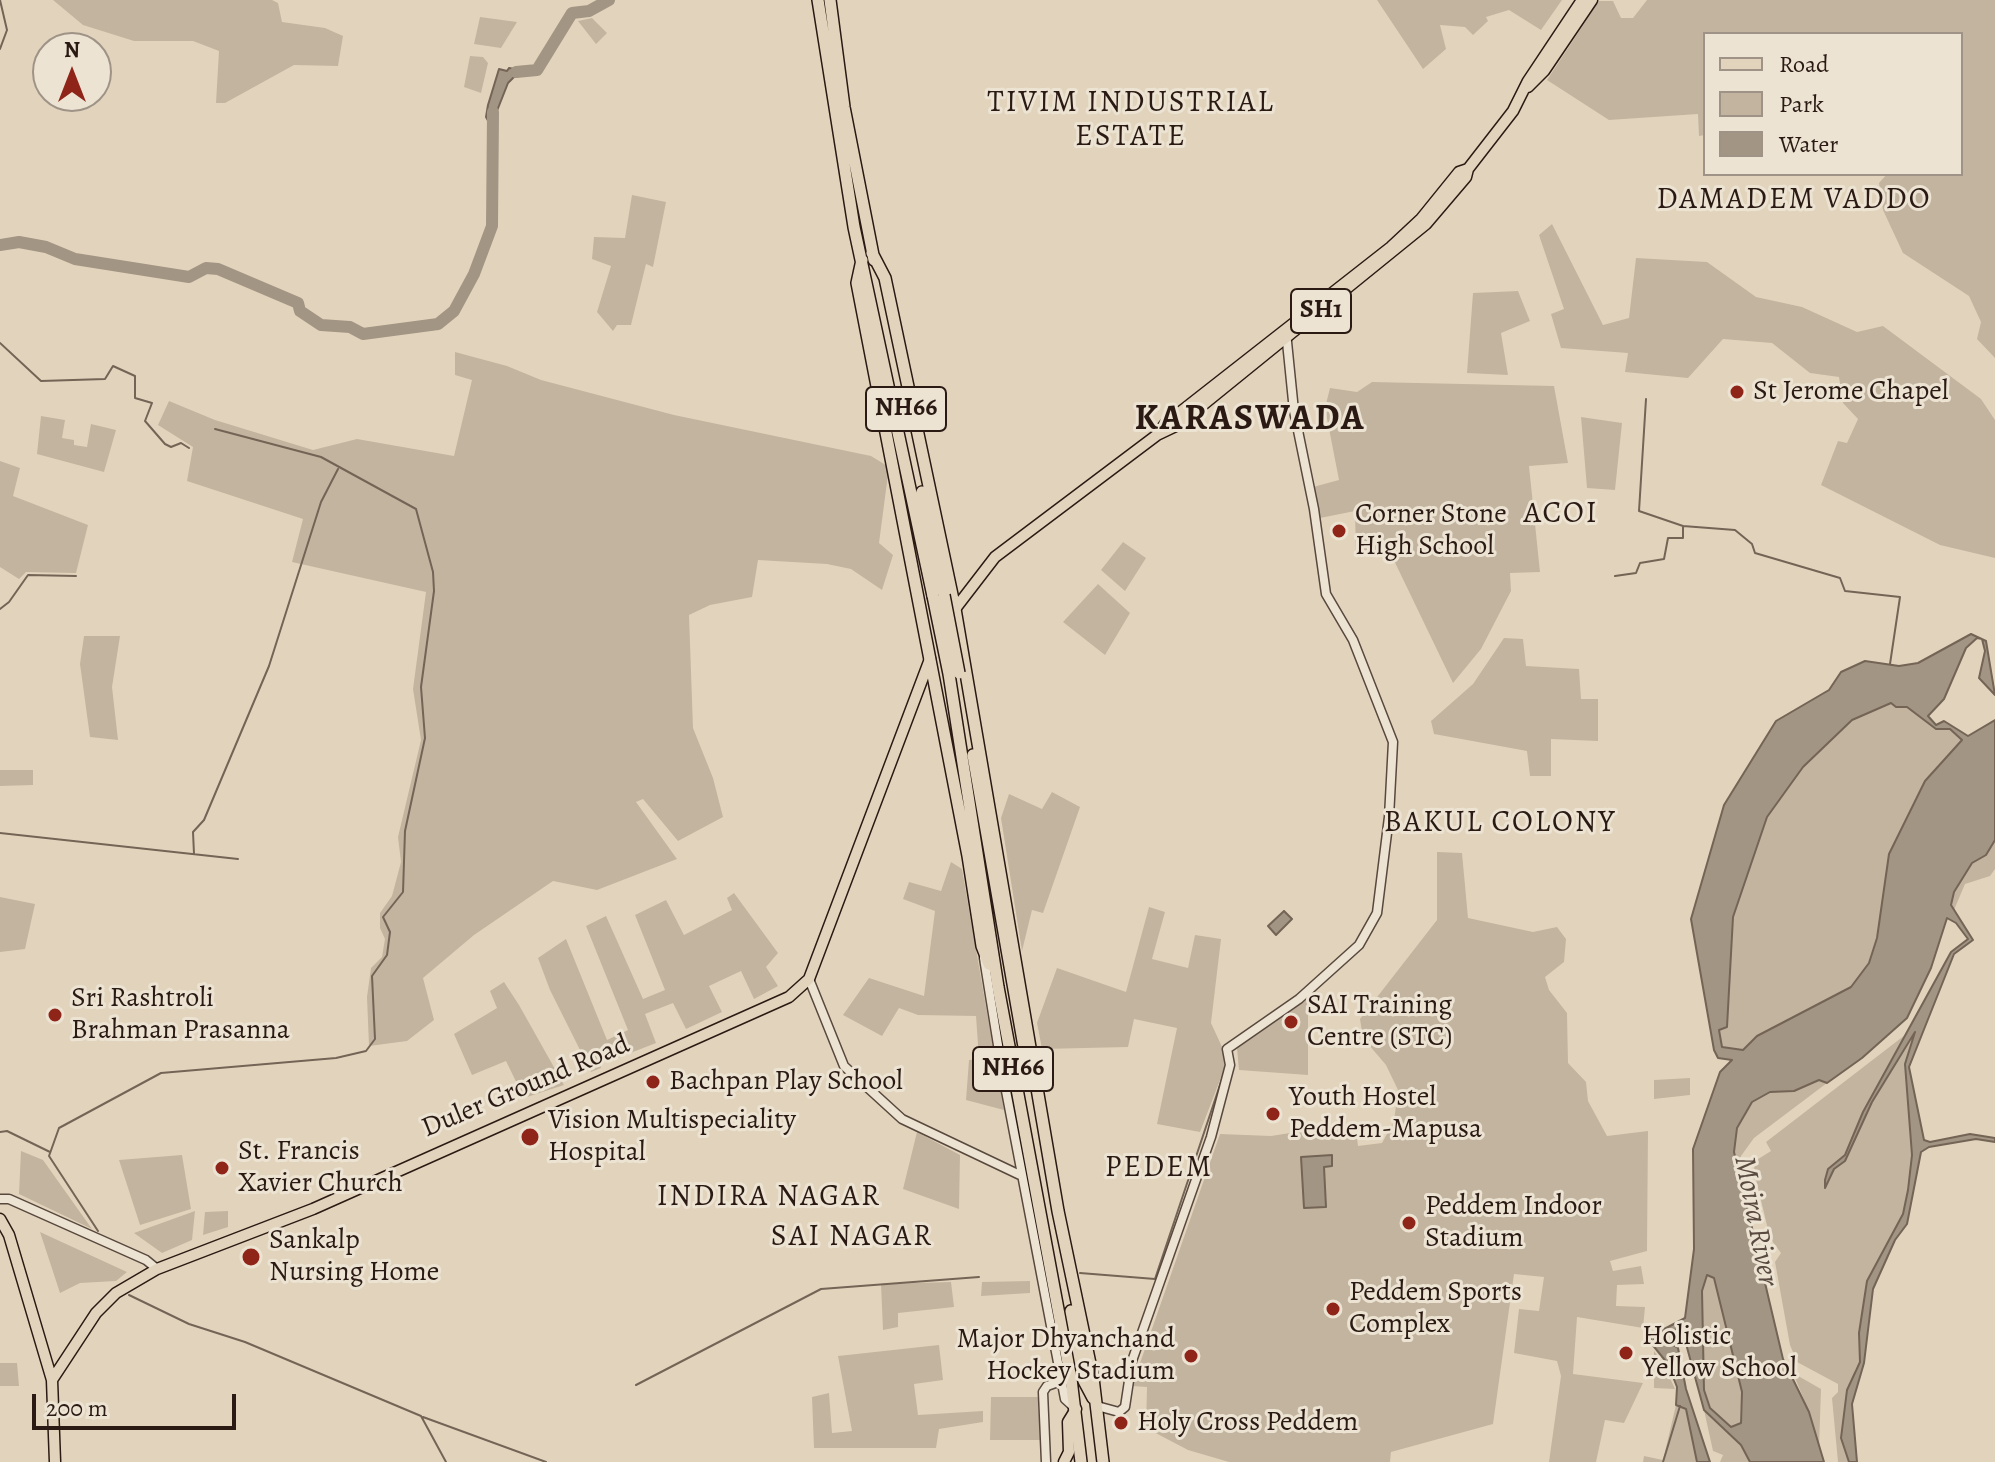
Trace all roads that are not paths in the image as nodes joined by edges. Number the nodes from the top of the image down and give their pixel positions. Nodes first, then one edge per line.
1 (818, 0) edge
2 (830, 0) edge
3 (1582, 0) edge
4 (1592, 0) edge
5 (1528, 87) junction
6 (867, 256) junction
7 (1286, 333) junction
8 (955, 609) junction
9 (922, 615) junction
10 (962, 651) junction
11 (931, 657) junction
12 (954, 674) junction
13 (982, 946) junction
14 (809, 979) junction
15 (998, 987) junction
16 (1022, 1176) junction
17 (0, 1199) edge
18 (0, 1219) edge
19 (157, 1269) junction
20 (52, 1380) junction
21 (1061, 1381) junction
22 (1097, 1406) junction
23 (1076, 1409) junction
24 (1069, 1459) edge
25 (55, 1462) edge
26 (1046, 1462) edge
27 (1081, 1462) edge
28 (1103, 1462) edge

1 - 6 highway, NH66
2 - 6 highway, NH66
3 - 5 main road, SH1
4 - 5 main road, SH1
5 - 7 main road, SH1
6 - 8 highway
6 - 9 highway
6 - 12 highway, NH66, bridge
7 - 8 main road, SH1
7 - 22 street
8 - 9 highway
8 - 10 highway
9 - 11 highway
10 - 11 highway
10 - 22 highway
11 - 13 highway
11 - 14 main road
12 - 15 highway, NH66
12 - 22 highway, NH66
13 - 15 highway
13 - 16 street
14 - 16 street
14 - 19 main road, Duler Ground Road
15 - 23 highway, NH66
16 - 21 street
17 - 19 street
18 - 20 main road
19 - 20 main road, Duler Ground Road
20 - 25 main road
21 - 23 street
21 - 26 street
22 - 23 highway
22 - 28 highway, NH66
23 - 24 main road
23 - 27 highway, NH66

